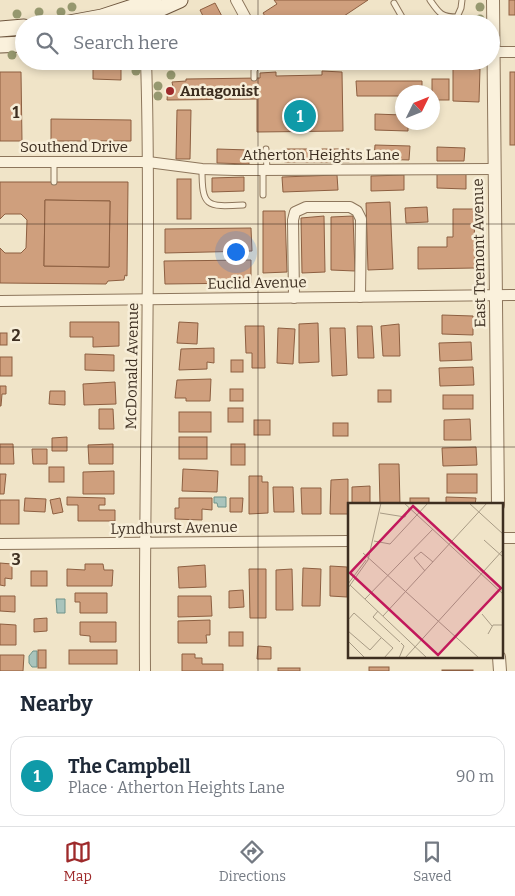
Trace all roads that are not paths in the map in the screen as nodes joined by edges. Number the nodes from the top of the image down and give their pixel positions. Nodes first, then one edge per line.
1 (180, 0) edge
2 (236, 0) edge
3 (430, 0) edge
4 (462, 0) edge
5 (493, 0) edge
6 (394, 4) dead end
7 (145, 9) edge
8 (113, 15) edge
9 (244, 15) edge
10 (401, 15) edge
11 (443, 15) edge
12 (458, 15) edge
13 (493, 15) edge
14 (15, 28) edge
15 (0, 29) edge
16 (15, 44) edge
17 (0, 45) edge
18 (500, 52) edge
19 (515, 52) edge
20 (146, 70) edge
21 (254, 70) edge
22 (492, 70) edge
23 (254, 78) dead end
24 (266, 149) dead end
25 (0, 162) edge
26 (54, 162) junction
27 (148, 162) junction
28 (202, 169) junction
29 (494, 169) junction
30 (265, 170) junction
31 (54, 182) dead end
32 (263, 195) dead end
33 (243, 205) dead end
34 (515, 295) edge
35 (496, 296) junction
36 (360, 297) junction
37 (294, 298) junction
38 (148, 300) junction
39 (0, 301) edge
40 (498, 503) edge
41 (502, 538) edge
42 (515, 538) edge
43 (348, 541) edge
44 (144, 543) junction
45 (0, 544) edge
46 (499, 658) edge
47 (145, 671) edge
48 (500, 671) edge

1 - 7 main road
2 - 9 street
3 - 11 lane
4 - 12 lane
5 - 13 street, East Tremont Avenue
6 - 10 lane
7 - 8 main road
14 - 15 main road
16 - 17 main road
18 - 19 street
20 - 27 street, McDonald Avenue
21 - 23 lane
22 - 29 street, East Tremont Avenue
24 - 30 lane
25 - 26 street, Southend Drive
26 - 27 street, Southend Drive
26 - 31 lane
27 - 28 street, Atherton Heights Lane
27 - 38 street, McDonald Avenue
28 - 30 street, Atherton Heights Lane
28 - 33 lane
29 - 30 street, Atherton Heights Lane
29 - 35 street, East Tremont Avenue
30 - 32 lane
34 - 35 street, Euclid Avenue
35 - 36 street, Euclid Avenue
35 - 40 street, East Tremont Avenue
36 - 37 street, Euclid Avenue
36 - 37 street
37 - 38 street, Euclid Avenue
38 - 39 street, Euclid Avenue
38 - 44 street, McDonald Avenue
41 - 42 street
43 - 44 street, Lyndhurst Avenue
44 - 45 street, Lyndhurst Avenue
44 - 47 street, McDonald Avenue
46 - 48 street

